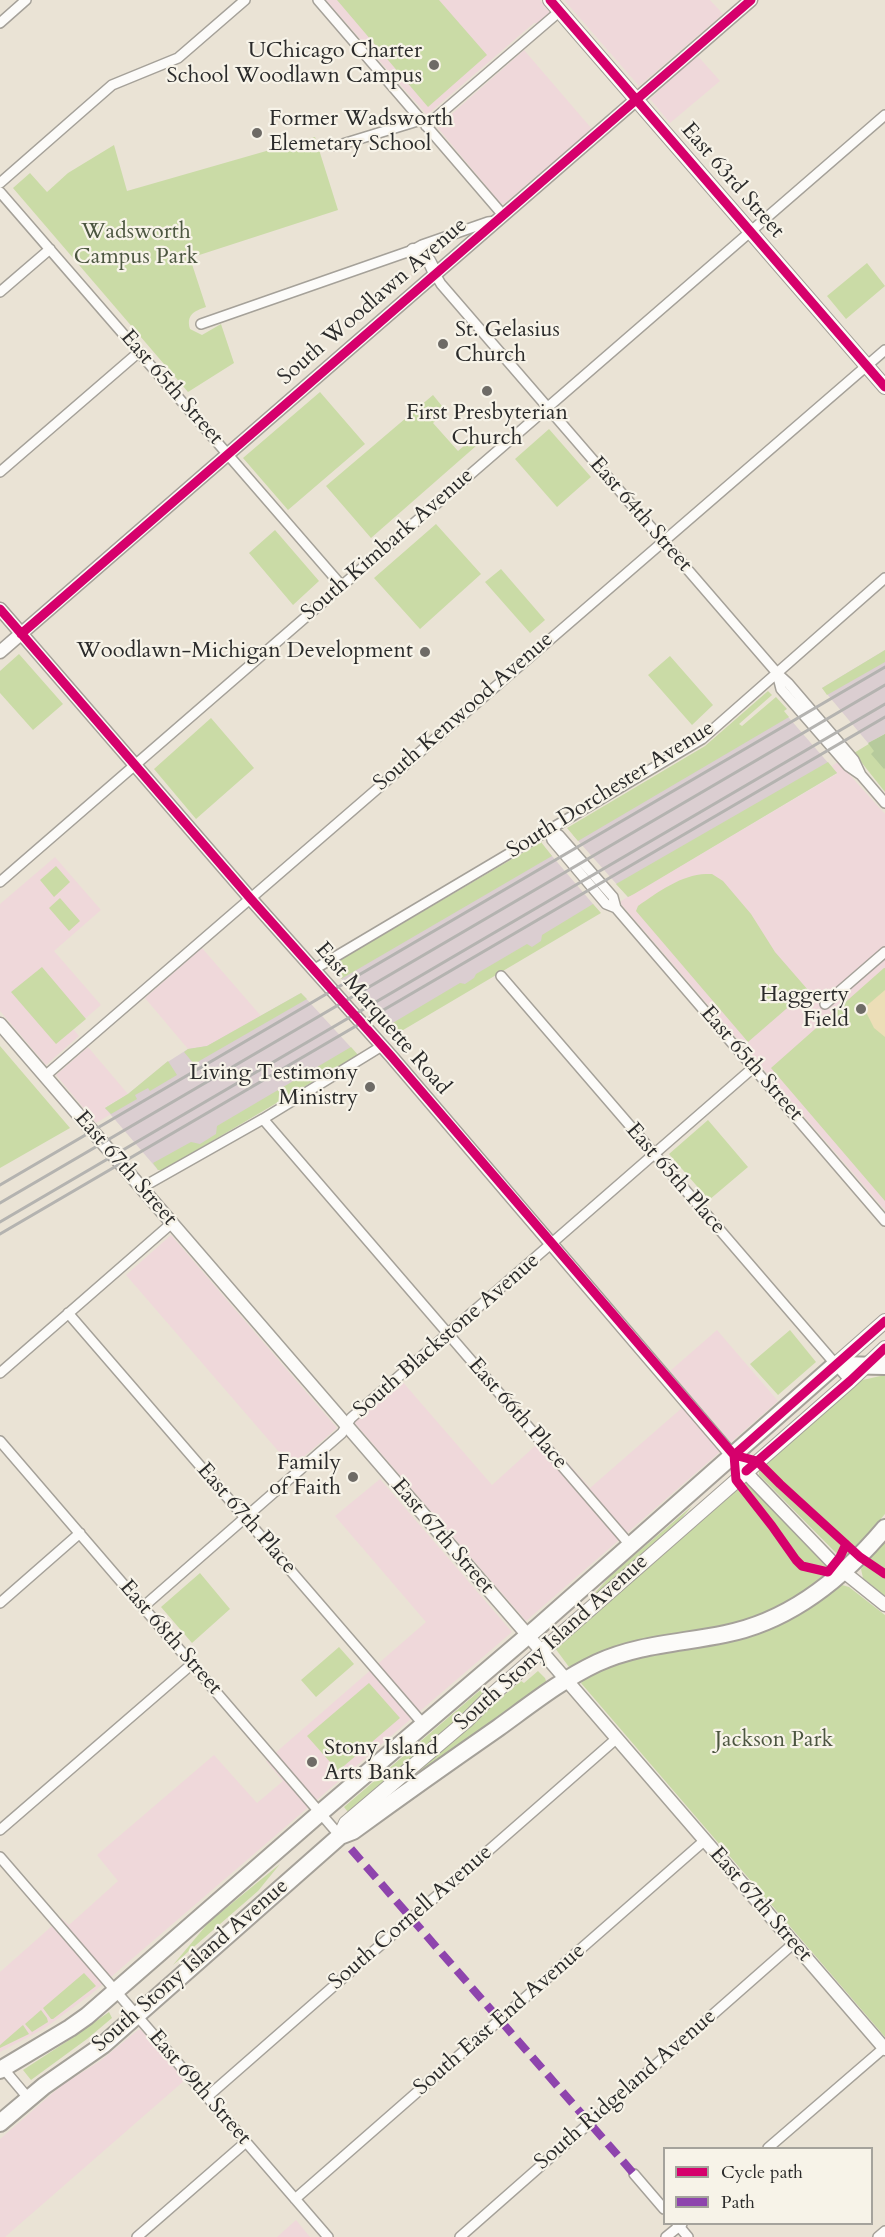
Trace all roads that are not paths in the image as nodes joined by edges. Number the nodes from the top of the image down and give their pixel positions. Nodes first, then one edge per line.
1 (26, 0) edge
2 (245, 0) edge
3 (318, 0) edge
4 (550, 0) edge
5 (751, 0) edge
6 (560, 12) junction
7 (0, 23) edge
8 (636, 99) junction
9 (885, 115) edge
10 (423, 123) junction
11 (336, 146) dead end
12 (0, 183) edge
13 (0, 192) edge
14 (499, 218) junction
15 (750, 231) junction
16 (50, 249) junction
17 (413, 250) junction
18 (435, 273) junction
19 (0, 292) edge
20 (201, 324) dead end
21 (885, 350) edge
22 (139, 352) junction
23 (866, 366) junction
24 (885, 387) edge
25 (548, 407) junction
26 (228, 454) junction
27 (0, 472) edge
28 (663, 541) junction
29 (885, 578) edge
30 (341, 585) junction
31 (0, 609) edge
32 (21, 634) junction
33 (0, 652) edge
34 (777, 674) junction
35 (135, 765) junction
36 (885, 803) edge
37 (549, 830) junction
38 (0, 882) edge
39 (250, 898) junction
40 (885, 952) edge
41 (312, 970) junction
42 (501, 976) dead end
43 (825, 1004) dead end
44 (0, 1024) edge
45 (382, 1046) junction
46 (754, 1067) junction
47 (45, 1076) junction
48 (263, 1119) junction
49 (654, 1155) junction
50 (141, 1188) junction
51 (885, 1221) edge
52 (172, 1223) junction
53 (552, 1244) junction
54 (68, 1313) junction
55 (885, 1321) edge
56 (449, 1334) junction
57 (885, 1348) edge
58 (835, 1365) junction
59 (866, 1366) junction
60 (885, 1366) edge
61 (0, 1373) edge
62 (850, 1381) junction
63 (346, 1426) junction
64 (0, 1441) edge
65 (734, 1455) junction
66 (746, 1471) junction
67 (245, 1517) junction
68 (885, 1528) edge
69 (80, 1533) junction
70 (631, 1546) junction
71 (844, 1573) junction
72 (0, 1603) edge
73 (885, 1605) edge
74 (142, 1606) junction
75 (527, 1636) junction
76 (541, 1652) junction
77 (192, 1664) junction
78 (566, 1681) junction
79 (424, 1725) junction
80 (616, 1739) junction
81 (320, 1813) junction
82 (0, 1830) edge
83 (340, 1836) junction
84 (704, 1841) junction
85 (0, 1857) edge
86 (793, 1944) junction
87 (116, 1991) junction
88 (137, 2016) junction
89 (884, 2049) edge
90 (1, 2068) edge
91 (207, 2097) junction
92 (29, 2098) junction
93 (0, 2123) edge
94 (246, 2142) junction
95 (769, 2147) edge
96 (634, 2174) dead end
97 (295, 2199) junction
98 (663, 2208) edge
99 (678, 2225) edge
100 (885, 2231) edge
101 (137, 2237) edge
102 (328, 2237) edge
103 (459, 2237) edge
104 (666, 2237) edge
105 (878, 2237) edge

1 - 7 street
2 - 12 street
3 - 10 street
4 - 6 main road, East 63rd Street
5 - 8 street, South Woodlawn Avenue
6 - 8 main road, East 63rd Street
6 - 10 street
8 - 14 street, South Woodlawn Avenue
8 - 15 main road, East 63rd Street
9 - 15 street, South Kimbark Avenue
10 - 11 street
10 - 14 street
13 - 16 street, East 65th Street
14 - 17 street
14 - 18 street, South Woodlawn Avenue
15 - 23 main road, East 63rd Street
15 - 25 street, South Kimbark Avenue
16 - 19 street
16 - 22 street, East 65th Street
17 - 18 street
17 - 20 street
18 - 25 street, East 64th Street
18 - 26 street, South Woodlawn Avenue
21 - 23 street, South Kenwood Avenue
22 - 26 street, East 65th Street
22 - 27 street
23 - 24 main road, East 63rd Street
23 - 28 street, South Kenwood Avenue
25 - 28 street, East 64th Street
25 - 30 street, South Kimbark Avenue
26 - 30 street, East 65th Street
26 - 32 street, South Woodlawn Avenue
28 - 34 street, East 64th Street
28 - 39 street, South Kenwood Avenue
29 - 34 street, South Dorchester Avenue
30 - 35 street, South Kimbark Avenue
31 - 32 street, East Marquette Road
32 - 33 street, South Woodlawn Avenue
32 - 35 street, East Marquette Road
34 - 36 street, East 64th Street
34 - 37 street, South Dorchester Avenue
35 - 38 street, South Kimbark Avenue
35 - 39 street, East Marquette Road
37 - 41 street, South Dorchester Avenue
37 - 46 street, East 65th Street
39 - 41 street, East Marquette Road
39 - 47 street, South Kenwood Avenue
40 - 43 street
41 - 45 street, East Marquette Road
42 - 49 street, East 65th Place
44 - 47 street, East 67th Street
45 - 48 street
45 - 53 street, East Marquette Road
46 - 49 street, South Blackstone Avenue
46 - 51 street, East 65th Street
47 - 50 street, East 67th Street
48 - 50 street
48 - 56 street, East 66th Place
49 - 53 street, South Blackstone Avenue
49 - 58 street, East 65th Place
50 - 52 street, East 67th Street
52 - 54 street
52 - 63 street, East 67th Street
53 - 56 street, South Blackstone Avenue
53 - 65 street, East Marquette Road
54 - 61 street
54 - 67 street, East 67th Place
55 - 58 main road, South Stony Island Avenue
56 - 63 street, South Blackstone Avenue
56 - 70 street, East 66th Place
57 - 59 main road, South Stony Island Avenue
58 - 59 highway
58 - 62 street, East 65th Place
58 - 65 highway, South Stony Island Avenue
59 - 60 highway
59 - 62 main road, South Stony Island Avenue
62 - 66 main road, South Stony Island Avenue
63 - 67 street, South Blackstone Avenue
63 - 75 street, East 67th Street
64 - 69 street, East 68th Street
65 - 66 street, East Marquette Road
65 - 70 highway, South Stony Island Avenue
66 - 71 street, East Marquette Road
66 - 76 main road, South Stony Island Avenue
67 - 74 street, South Blackstone Avenue
67 - 79 street, East 67th Place
68 - 71 highway
69 - 72 street
69 - 74 street, East 68th Street
70 - 75 highway, South Stony Island Avenue
71 - 73 street, East Marquette Road
71 - 78 highway
74 - 77 street, East 68th Street
75 - 76 street, East 67th Street
75 - 79 highway, South Stony Island Avenue
76 - 78 street, East 67th Street
76 - 83 main road, South Stony Island Avenue
77 - 81 street, East 68th Street
77 - 82 street
78 - 80 street, East 67th Street
78 - 83 highway
79 - 81 highway, South Stony Island Avenue
80 - 84 street, East 67th Street
80 - 91 street, South Cornell Avenue
81 - 83 street, East 68th Street
81 - 87 highway, South Stony Island Avenue
83 - 88 highway, South Stony Island Avenue
84 - 86 street, East 67th Street
84 - 97 street, South East End Avenue
85 - 87 street, East 69th Street
86 - 89 street, East 67th Street
86 - 103 street, South Ridgeland Avenue
87 - 88 street, East 69th Street
87 - 90 highway, South Stony Island Avenue
88 - 91 street, East 69th Street
88 - 92 highway, South Stony Island Avenue
89 - 95 street
90 - 92 street
91 - 94 street, East 69th Street
92 - 93 highway, South Stony Island Avenue
94 - 97 street, East 69th Street
94 - 101 street
96 - 98 street
97 - 102 street, East 69th Street
99 - 104 street
100 - 105 street

